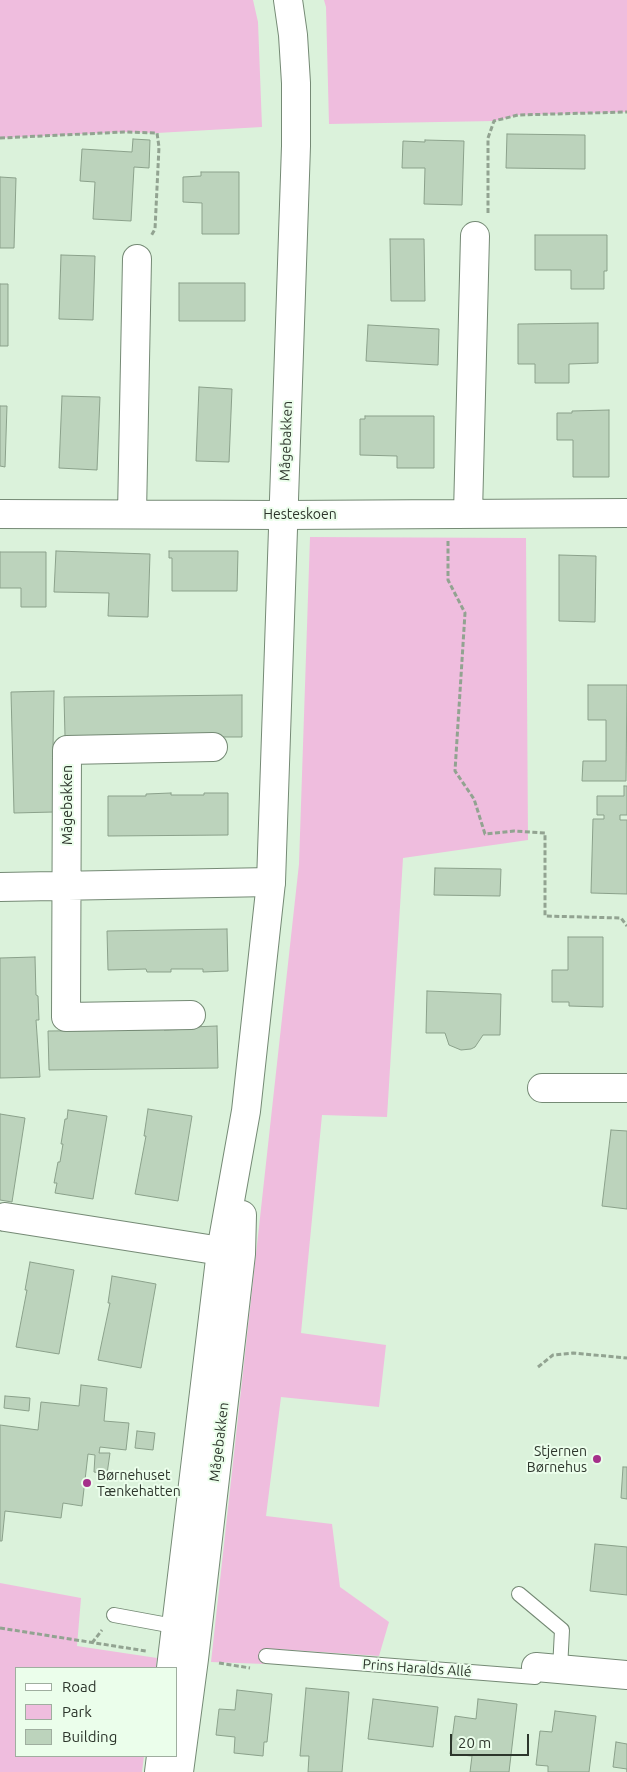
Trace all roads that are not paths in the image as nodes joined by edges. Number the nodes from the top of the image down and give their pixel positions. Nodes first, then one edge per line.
1 (288, 0) edge
2 (475, 236) road end
3 (137, 258) road end
4 (458, 513) junction
5 (627, 513) edge
6 (0, 514) edge
7 (132, 514) junction
8 (284, 515) junction
9 (213, 747) dead end
10 (271, 882) junction
11 (67, 886) junction
12 (0, 887) edge
13 (191, 1015) dead end
14 (542, 1088) dead end
15 (627, 1088) edge
16 (246, 1111) junction
17 (5, 1217) dead end
18 (222, 1251) junction
19 (519, 1594) dead end
20 (114, 1615) dead end
21 (187, 1628) junction
22 (266, 1656) road end
23 (179, 1661) edge
24 (548, 1668) junction
25 (627, 1674) edge
26 (161, 1757) edge
27 (159, 1772) edge
28 (179, 1772) edge

1 - 8 street, Mågebakken
2 - 4 street
3 - 7 street
4 - 5 street, Hesteskoen
4 - 8 street, Hesteskoen
6 - 7 street, Hesteskoen
7 - 8 street, Hesteskoen
8 - 10 street, Mågebakken
9 - 11 street, Mågebakken
10 - 11 street
10 - 16 street, Mågebakken
11 - 12 street
11 - 13 street, Mågebakken
14 - 15 street
16 - 18 street, Mågebakken
16 - 21 street, Mågebakken
17 - 18 street
18 - 21 street, Mågebakken
19 - 24 lane
20 - 21 lane
21 - 23 street, Mågebakken
22 - 24 lane, Prins Haralds Allé
23 - 28 street, Mågebakken
24 - 25 street
26 - 27 street

